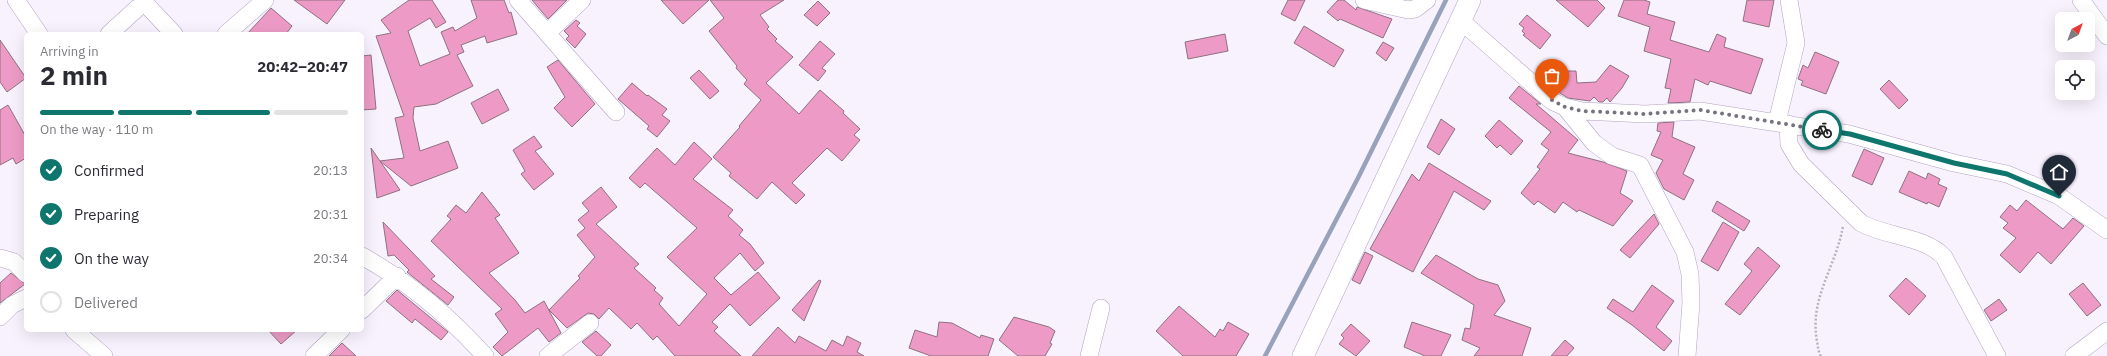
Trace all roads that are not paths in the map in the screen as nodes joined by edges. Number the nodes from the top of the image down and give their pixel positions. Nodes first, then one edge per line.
1 (16, 0) edge
2 (265, 0) edge
3 (518, 0) edge
4 (582, 0) edge
5 (1364, 0) edge
6 (1427, 0) edge
7 (1470, 0) edge
8 (1789, 0) edge
9 (2081, 0) edge
10 (143, 1) edge
11 (1460, 20) junction
12 (38, 32) edge
13 (111, 32) edge
14 (172, 32) edge
15 (228, 32) edge
16 (548, 33) junction
17 (2107, 36) edge
18 (1565, 107) junction
19 (616, 112) dead end
20 (1782, 123) junction
21 (2107, 230) edge
22 (364, 257) edge
23 (0, 258) edge
24 (24, 272) edge
25 (396, 276) junction
26 (24, 299) edge
27 (364, 308) edge
28 (1102, 308) dead end
29 (0, 317) edge
30 (590, 323) dead end
31 (2107, 331) edge
32 (76, 332) edge
33 (339, 332) edge
34 (95, 353) edge
35 (314, 356) edge
36 (484, 356) edge
37 (548, 356) edge
38 (1089, 356) edge
39 (1304, 356) edge
40 (1687, 356) edge
41 (1997, 356) edge
42 (2074, 356) edge

1 - 12 street
2 - 15 street
3 - 16 street
4 - 16 street
5 - 6 street
7 - 11 street
8 - 20 street
9 - 17 street
10 - 13 street
10 - 14 street
11 - 18 street
11 - 39 street
16 - 19 street
18 - 20 street
18 - 40 street
20 - 21 street
20 - 41 street
22 - 25 street
23 - 24 street
25 - 27 street
25 - 36 street
26 - 29 street
28 - 38 street
30 - 37 street
31 - 42 street
32 - 34 street
33 - 35 street

